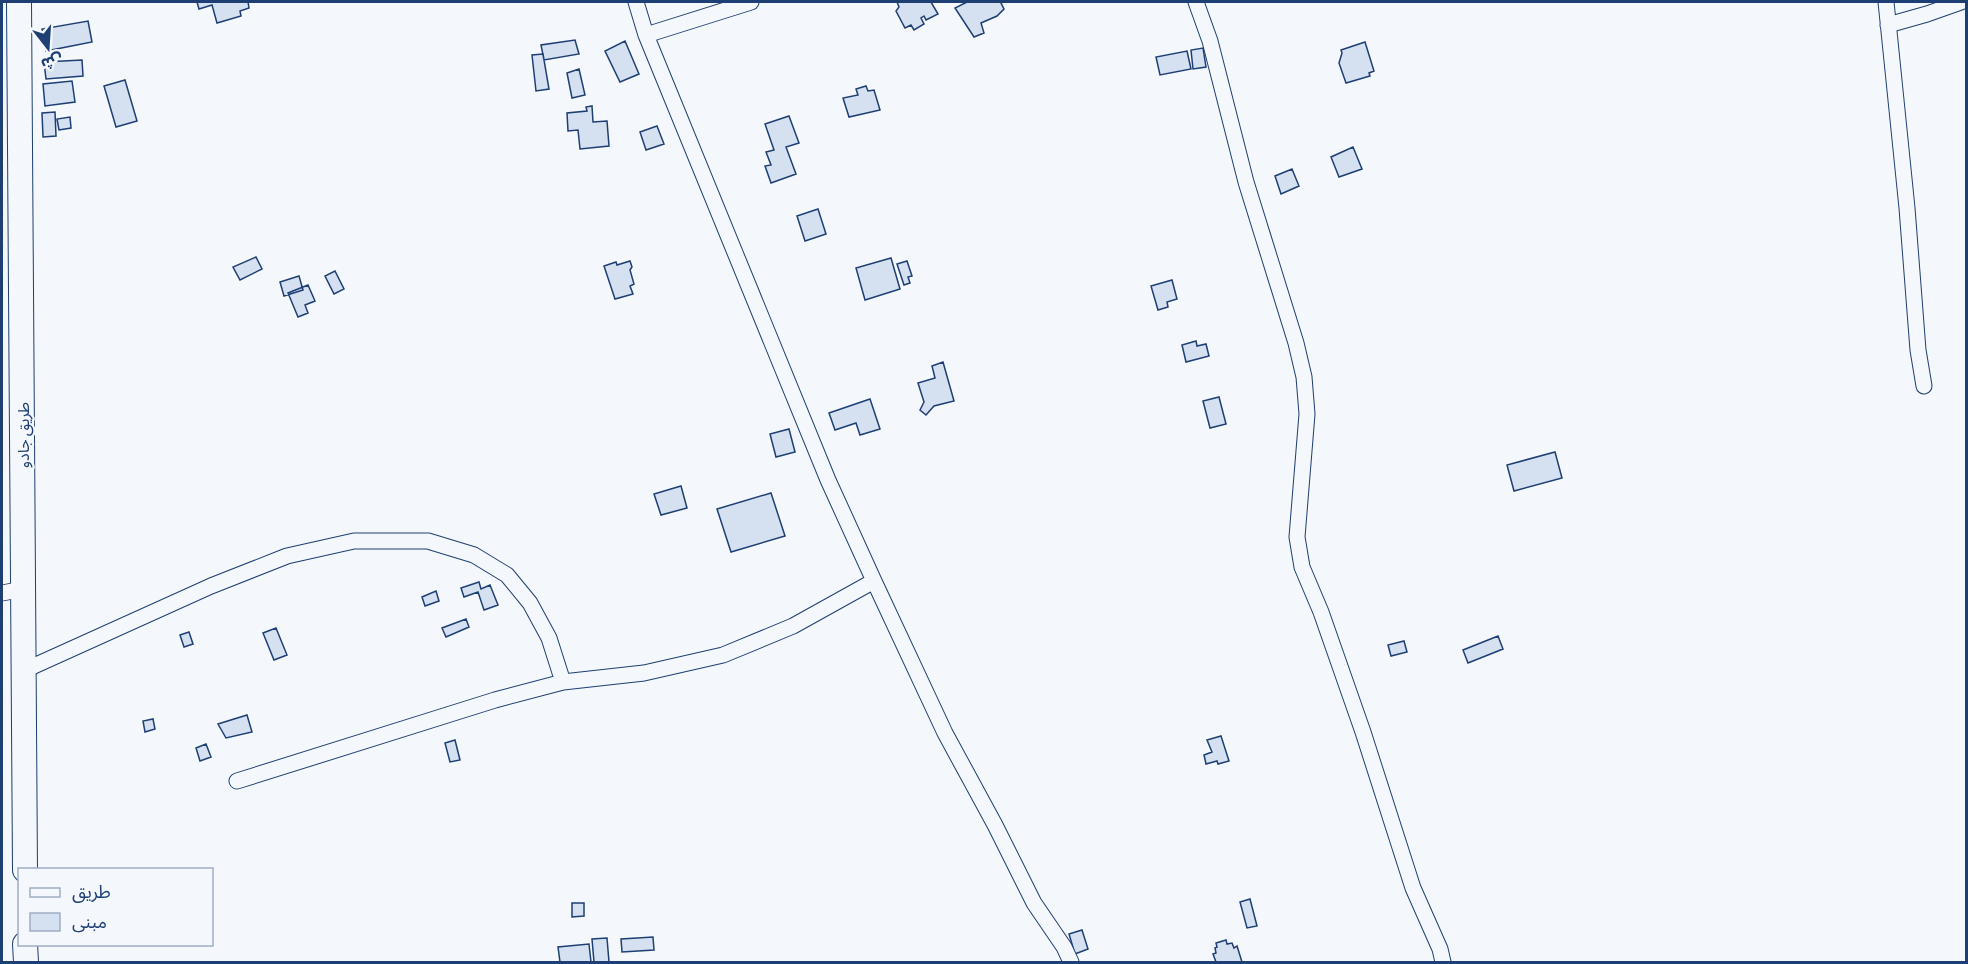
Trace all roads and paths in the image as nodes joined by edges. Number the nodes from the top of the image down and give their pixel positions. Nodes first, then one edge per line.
1 (19, 2) edge
2 (636, 2) edge
3 (751, 2) edge
4 (1196, 2) edge
5 (1886, 2) edge
6 (1961, 2) edge
7 (1888, 25) junction
8 (646, 35) junction
9 (1924, 386) dead end
10 (874, 581) junction
11 (13, 591) edge
12 (25, 670) junction
13 (563, 682) junction
14 (237, 781) dead end
15 (25, 868) edge
16 (26, 946) edge
17 (26, 963) edge
18 (1071, 963) edge
19 (1443, 963) edge

1 - 11 highway, طريق جادو
2 - 8 street
3 - 8 street
4 - 19 street
5 - 7 street
6 - 7 street
7 - 9 street
8 - 10 street
10 - 13 street
10 - 18 street
11 - 12 highway, طريق جادو
12 - 13 street
12 - 15 highway, طريق جادو
13 - 14 street
16 - 17 highway

